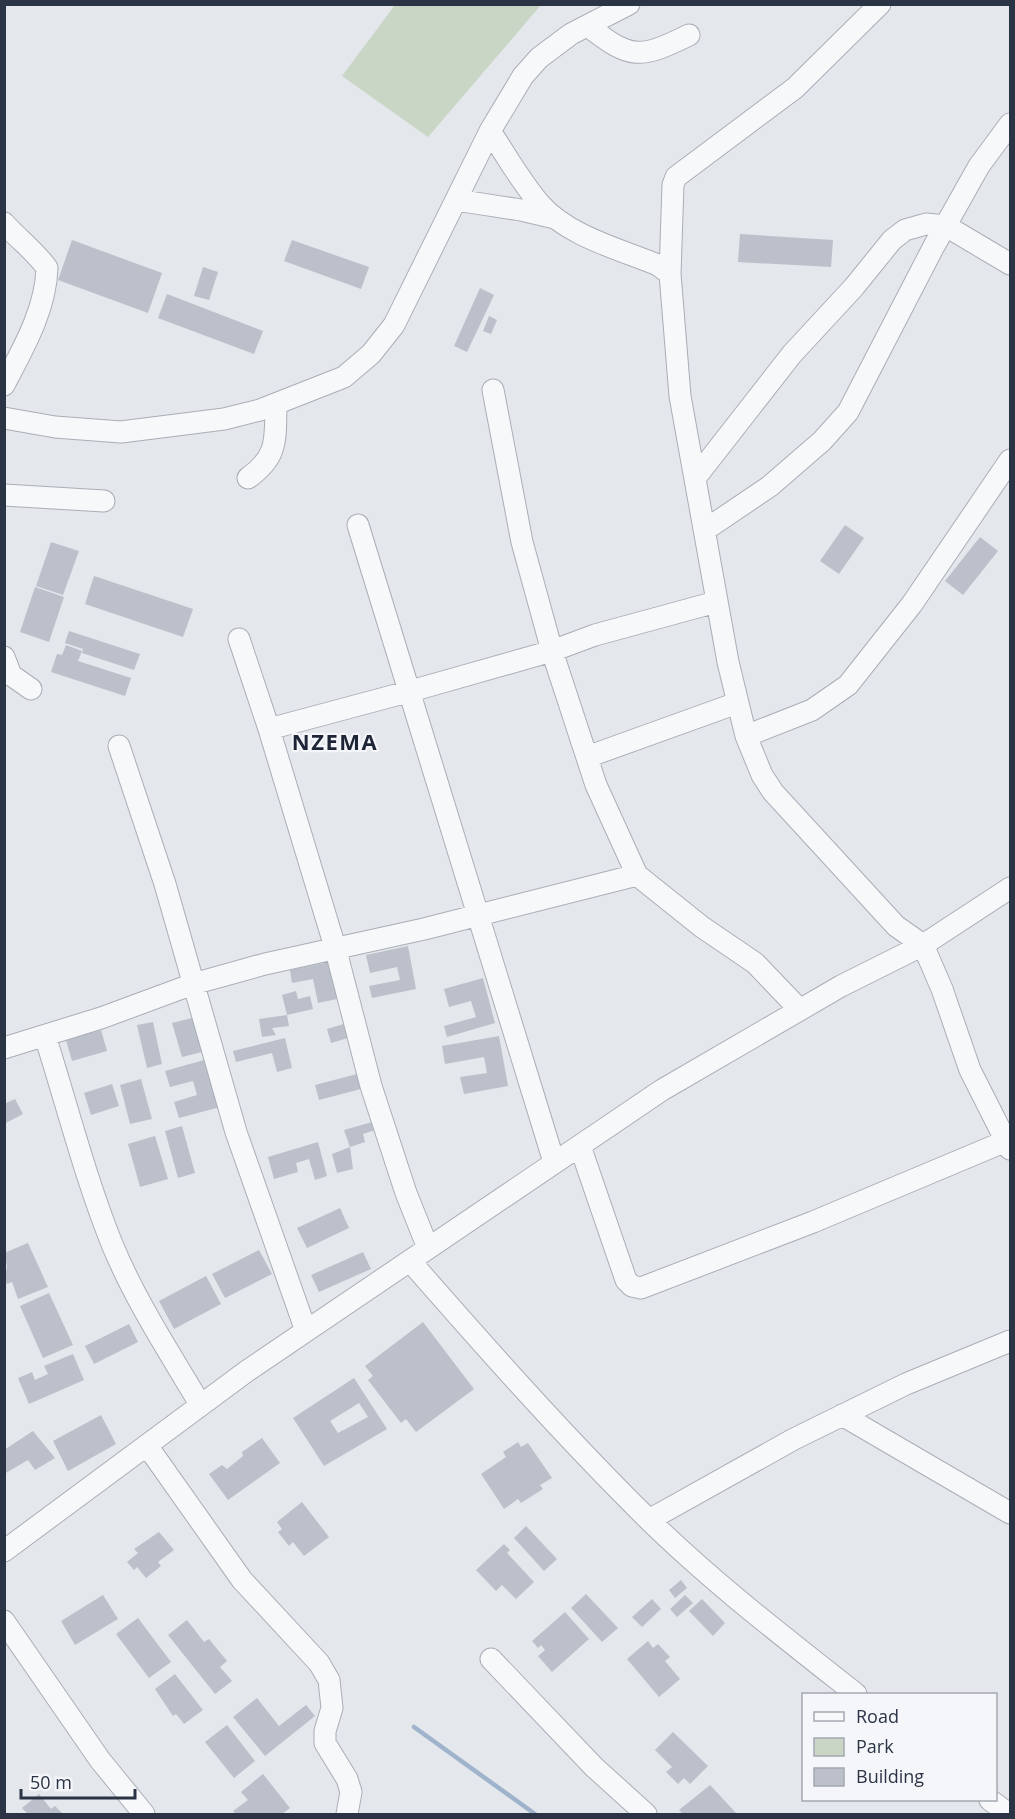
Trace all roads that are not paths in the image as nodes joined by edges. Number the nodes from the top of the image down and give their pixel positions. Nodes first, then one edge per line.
1 (629, 4) edge
2 (880, 4) edge
3 (588, 26) junction
4 (688, 35) dead end
5 (1011, 124) edge
6 (490, 131) junction
7 (456, 200) junction
8 (556, 218) junction
9 (4, 223) edge
10 (946, 226) junction
11 (1011, 264) edge
12 (670, 274) junction
13 (4, 385) edge
14 (493, 390) dead end
15 (276, 405) junction
16 (4, 418) edge
17 (1011, 460) edge
18 (696, 477) junction
19 (248, 478) dead end
20 (1004, 487) edge
21 (4, 495) edge
22 (104, 501) dead end
23 (358, 525) dead end
24 (705, 530) junction
25 (716, 602) junction
26 (239, 639) dead end
27 (552, 651) junction
28 (4, 657) edge
29 (31, 689) dead end
30 (411, 691) junction
31 (737, 704) junction
32 (269, 729) junction
33 (746, 736) junction
34 (119, 746) dead end
35 (587, 757) junction
36 (637, 875) junction
37 (1011, 888) edge
38 (480, 915) junction
39 (923, 945) junction
40 (335, 947) junction
41 (193, 984) junction
42 (799, 1009) junction
43 (45, 1036) junction
44 (4, 1048) edge
45 (1007, 1137) edge
46 (580, 1146) junction
47 (555, 1162) junction
48 (428, 1248) junction
49 (410, 1261) junction
50 (306, 1331) junction
51 (1011, 1341) edge
52 (200, 1404) junction
53 (842, 1415) junction
54 (148, 1447) junction
55 (1011, 1513) edge
56 (650, 1520) junction
57 (5, 1551) edge
58 (4, 1621) edge
59 (491, 1659) dead end
60 (853, 1693) edge
61 (991, 1801) edge
62 (144, 1815) edge
63 (347, 1815) edge
64 (646, 1815) edge
65 (1009, 1815) edge

1 - 3 street
2 - 12 street
3 - 4 street
3 - 6 street
5 - 10 street
6 - 7 street
6 - 8 street
7 - 8 street
7 - 15 street
8 - 12 street
9 - 13 street
10 - 11 street
10 - 18 street
10 - 24 street
12 - 18 street
14 - 27 street
15 - 16 street
15 - 19 street
17 - 20 street
18 - 24 street
20 - 33 street
21 - 22 street
23 - 30 street
24 - 25 street
25 - 27 street
25 - 31 street
26 - 32 street
27 - 30 street
27 - 35 street
28 - 29 street
30 - 32 street
30 - 38 street
31 - 33 street
31 - 35 street
32 - 40 street
33 - 39 street
34 - 41 street
35 - 36 street
36 - 38 street
36 - 42 street
37 - 39 street
38 - 40 street
38 - 47 street
39 - 42 street
39 - 45 street
40 - 41 street
40 - 48 street
41 - 43 street
41 - 50 street
42 - 46 street
43 - 44 street
43 - 52 street
45 - 46 street
46 - 47 street
47 - 48 street
48 - 49 street
49 - 50 street
49 - 56 street
50 - 52 street
51 - 53 street
52 - 54 street
53 - 55 street
53 - 56 street
54 - 57 street
54 - 63 street
56 - 60 street
58 - 62 street
59 - 64 street
61 - 65 street

